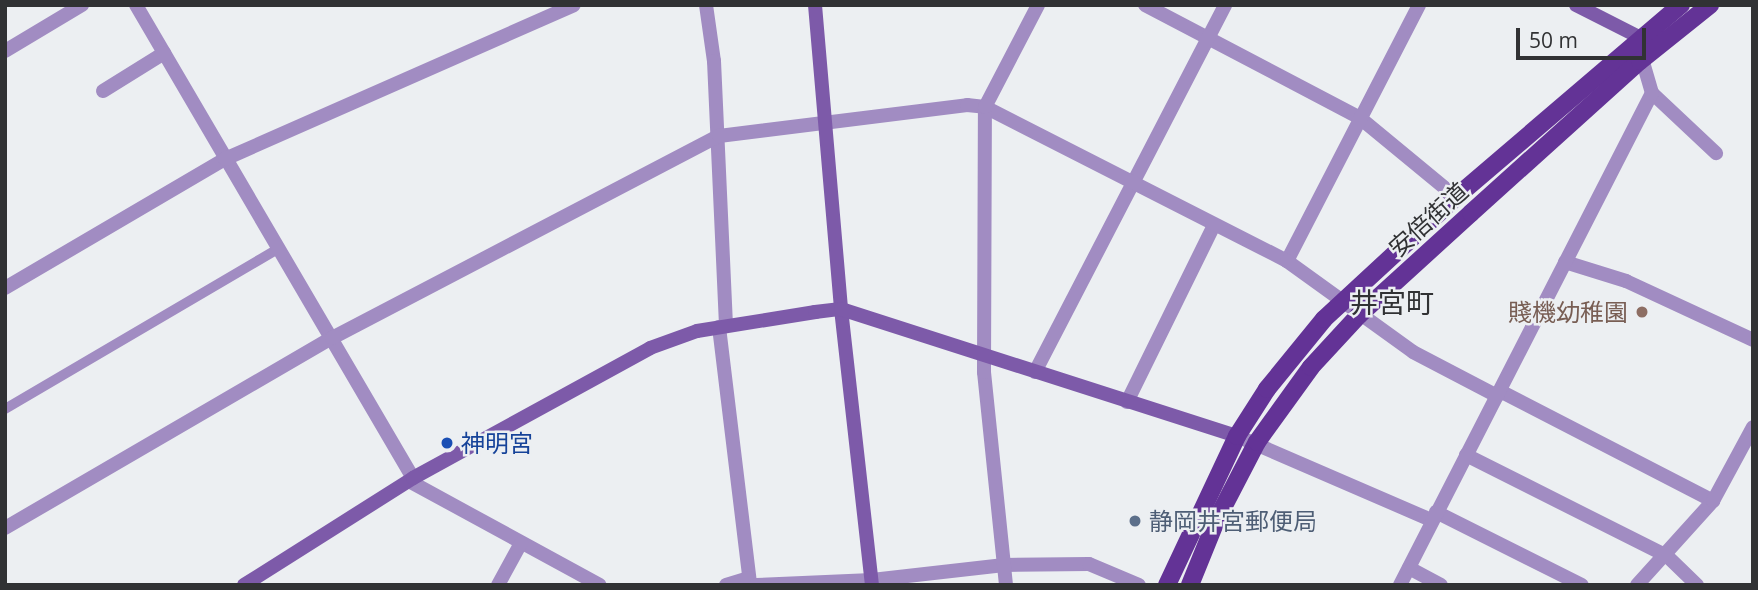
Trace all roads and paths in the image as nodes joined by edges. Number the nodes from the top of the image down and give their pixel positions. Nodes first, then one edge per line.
1 (82, 5) edge
2 (136, 5) edge
3 (574, 5) edge
4 (706, 5) edge
5 (815, 5) edge
6 (1038, 5) edge
7 (1145, 5) edge
8 (1225, 5) edge
9 (1419, 5) edge
10 (1576, 5) edge
11 (1681, 5) edge
12 (1710, 5) edge
13 (1209, 37) junction
14 (1639, 37) junction
15 (5, 51) edge
16 (164, 53) junction
17 (1640, 61) junction
18 (103, 91) dead end
19 (1652, 93) junction
20 (985, 107) junction
21 (1360, 118) junction
22 (824, 123) junction
23 (719, 136) junction
24 (1716, 153) dead end
25 (225, 159) junction
26 (1132, 184) junction
27 (1457, 197) junction
28 (1214, 225) junction
29 (278, 249) junction
30 (1287, 261) junction
31 (1564, 262) junction
32 (5, 288) edge
33 (1341, 301) junction
34 (841, 309) junction
35 (1359, 315) junction
36 (723, 326) junction
37 (332, 338) junction
38 (1753, 340) edge
39 (986, 355) junction
40 (1035, 372) junction
41 (1498, 393) junction
42 (1128, 402) junction
43 (5, 409) edge
44 (1753, 427) edge
45 (1237, 436) junction
46 (1257, 442) junction
47 (1466, 455) junction
48 (411, 479) junction
49 (1713, 501) junction
50 (1434, 516) junction
51 (5, 528) edge
52 (521, 543) junction
53 (1667, 556) junction
54 (1004, 565) junction
55 (1409, 568) junction
56 (752, 582) edge
57 (872, 582) edge
58 (244, 585) edge
59 (498, 585) edge
60 (600, 585) edge
61 (726, 585) edge
62 (1006, 585) edge
63 (1139, 585) edge
64 (1167, 585) edge
65 (1190, 585) edge
66 (1400, 585) edge
67 (1441, 585) edge
68 (1582, 585) edge
69 (1637, 585) edge
70 (1697, 585) edge

1 - 15 street
2 - 16 street
3 - 25 street
4 - 23 street
5 - 22 street
6 - 20 street
7 - 13 street
8 - 13 street
9 - 21 street
10 - 14 street
11 - 14 main road, 安倍街道
12 - 17 main road, 安倍街道
13 - 21 street
13 - 26 street
14 - 17 street
14 - 27 main road, 安倍街道
16 - 18 street
16 - 25 street
17 - 19 street
17 - 35 main road, 安倍街道
19 - 24 street
19 - 31 street
20 - 22 street
20 - 26 street
20 - 39 street
21 - 27 street
21 - 30 street
22 - 23 street
22 - 34 street
23 - 36 street
23 - 37 street
25 - 29 street
25 - 32 street
26 - 28 street
26 - 40 street
27 - 33 main road, 安倍街道
28 - 30 street
28 - 42 street
29 - 37 street
29 - 43 lane
30 - 33 street
31 - 38 street
31 - 41 street
33 - 35 street
33 - 45 main road, 安倍街道
34 - 36 street
34 - 39 street
34 - 57 street
35 - 41 street
35 - 46 main road, 安倍街道
36 - 48 street
36 - 56 street
37 - 48 street
37 - 51 street
39 - 40 street
39 - 54 street
40 - 42 street
41 - 47 street
41 - 49 street
42 - 45 street
44 - 49 street
45 - 46 street
45 - 64 main road, 安倍街道
46 - 50 street
46 - 65 main road, 安倍街道
47 - 50 street
47 - 53 street
48 - 52 street
48 - 58 street
49 - 53 street
50 - 55 street
50 - 68 street
52 - 59 street
52 - 60 street
53 - 69 street
53 - 70 street
54 - 57 street
54 - 62 street
54 - 63 street
55 - 66 street
55 - 67 street
56 - 57 street
56 - 61 street

